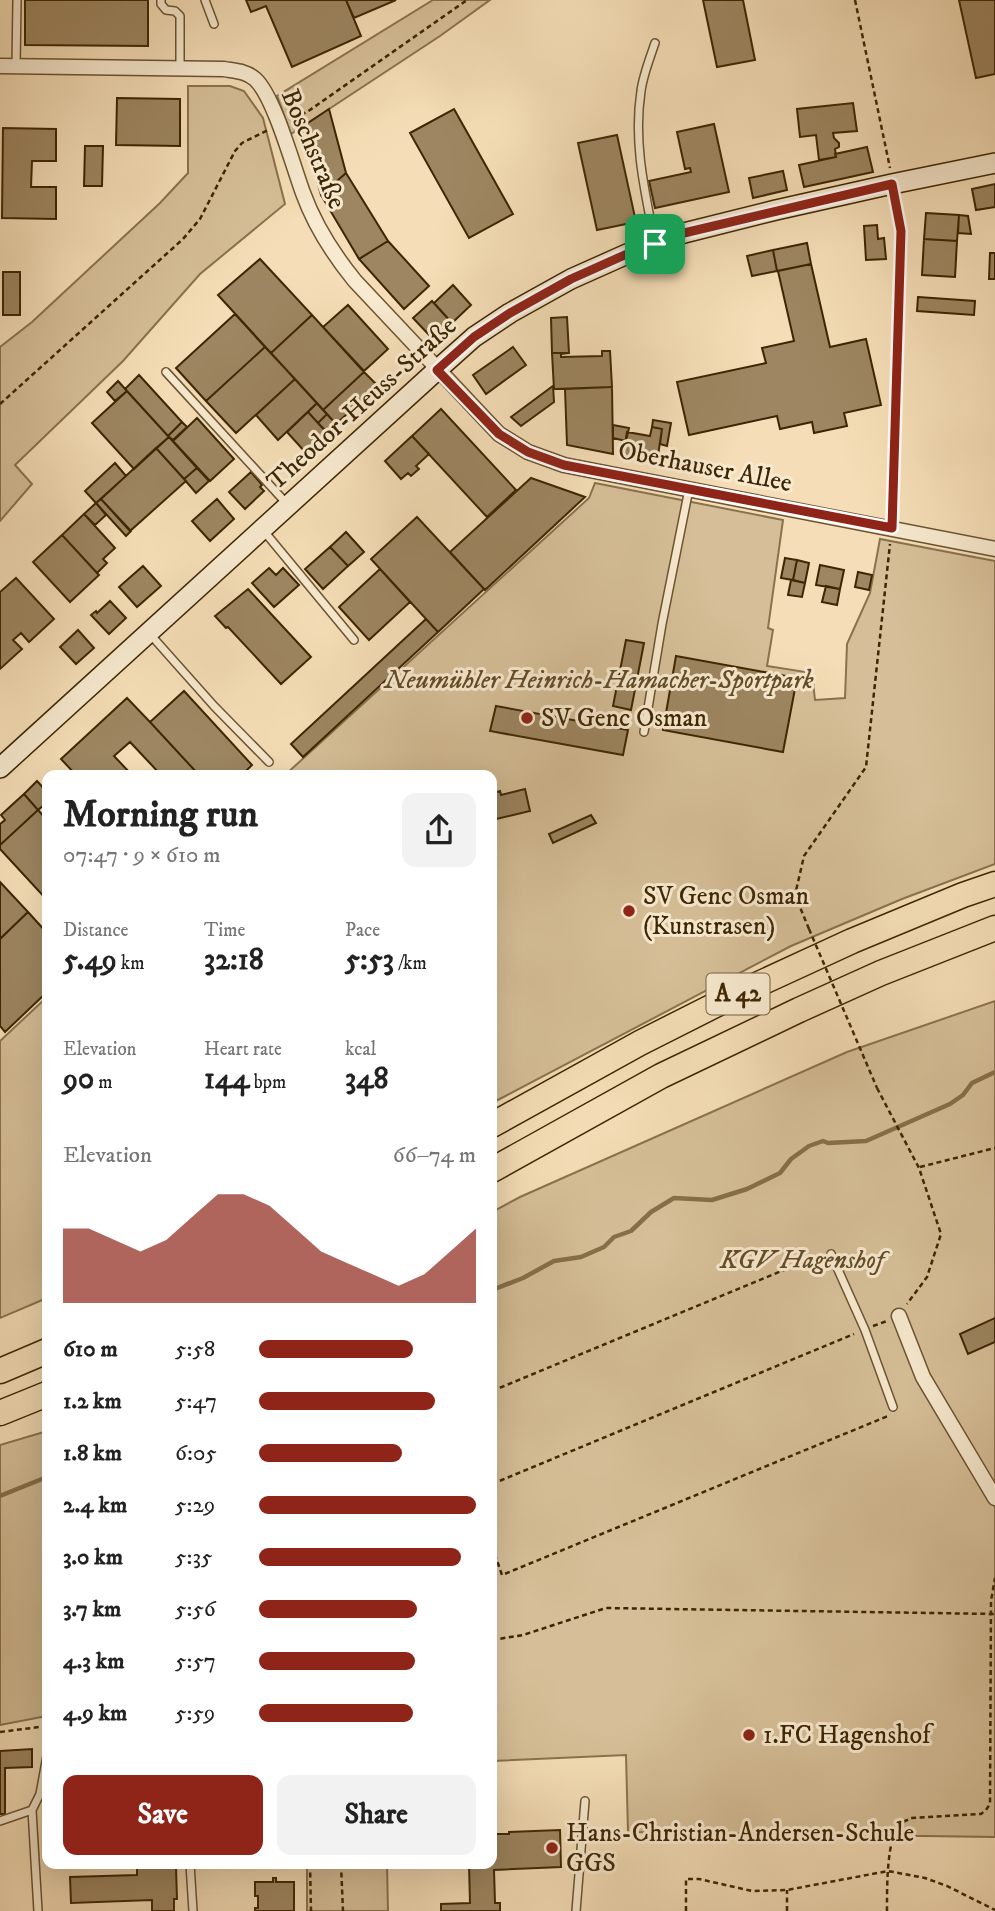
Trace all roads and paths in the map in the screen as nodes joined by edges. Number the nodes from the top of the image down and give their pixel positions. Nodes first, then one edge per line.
1 (17, 0) edge
2 (161, 0) edge
3 (205, 0) edge
4 (467, 0) edge
5 (855, 0) edge
6 (214, 24) dead end
7 (655, 43) dead end
8 (0, 66) edge
9 (16, 66) junction
10 (180, 68) junction
11 (307, 112) dead end
12 (279, 125) junction
13 (995, 163) edge
14 (892, 184) junction
15 (655, 244) junction
16 (437, 370) junction
17 (166, 372) dead end
18 (0, 404) edge
19 (689, 488) junction
20 (288, 505) junction
21 (892, 528) junction
22 (262, 529) junction
23 (995, 549) edge
24 (149, 633) junction
25 (354, 640) dead end
26 (644, 732) dead end
27 (269, 762) dead end
28 (0, 768) edge
29 (995, 884) edge
30 (995, 928) edge
31 (497, 1122) edge
32 (995, 1148) edge
33 (497, 1167) edge
34 (919, 1168) junction
35 (831, 1254) joint
36 (899, 1316) junction
37 (865, 1330) junction
38 (42, 1353) edge
39 (0, 1370) edge
40 (497, 1389) edge
41 (42, 1396) edge
42 (894, 1406) joint
43 (0, 1413) edge
44 (497, 1482) edge
45 (995, 1498) edge
46 (497, 1560) edge
47 (995, 1578) edge
48 (993, 1614) edge
49 (497, 1639) edge
50 (42, 1727) edge
51 (0, 1732) edge
52 (42, 1783) edge
53 (584, 1801) dead end
54 (32, 1810) junction
55 (0, 1821) edge
56 (190, 1869) edge
57 (310, 1869) edge
58 (341, 1869) edge
59 (888, 1871) junction
60 (787, 1890) junction
61 (986, 1905) junction
62 (995, 1910) edge
63 (38, 1911) edge
64 (193, 1911) edge
65 (312, 1911) edge
66 (343, 1911) edge
67 (576, 1911) edge
68 (686, 1911) edge
69 (787, 1911) edge
70 (887, 1911) edge
71 (986, 1911) edge

1 - 9 lane
2 - 10 lane
3 - 6 lane
4 - 11 path
5 - 14 path
7 - 15 lane
8 - 9 street, Boschstraße
9 - 10 street, Boschstraße
10 - 12 street, Boschstraße
12 - 16 street, Boschstraße
12 - 18 path
13 - 14 street, Theodor-Heuss-Straße
14 - 15 street, Theodor-Heuss-Straße
14 - 21 path
15 - 16 street, Theodor-Heuss-Straße
16 - 19 street, Oberhauser Allee
16 - 20 street, Theodor-Heuss-Straße
17 - 20 lane
19 - 21 street, Oberhauser Allee
19 - 26 lane
20 - 22 street, Theodor-Heuss-Straße
21 - 23 street, Oberhauser Allee
21 - 34 path, bridge
22 - 24 street, Theodor-Heuss-Straße
22 - 25 lane
24 - 27 lane
24 - 28 street, Theodor-Heuss-Straße
29 - 31 highway, A 42
30 - 33 highway, A 42
32 - 34 path
34 - 36 path
35 - 37 lane
35 - 40 path
36 - 37 path
36 - 45 street
37 - 42 lane
37 - 44 path
38 - 39 highway
41 - 43 highway
42 - 46 path
47 - 48 path
48 - 49 path
48 - 59 path
50 - 51 path
52 - 54 lane
53 - 67 lane
54 - 55 lane
54 - 63 lane
56 - 64 lane
57 - 65 path
58 - 66 path
59 - 60 path
59 - 61 path
59 - 70 path
60 - 68 path
60 - 69 path
61 - 62 path
61 - 71 path

